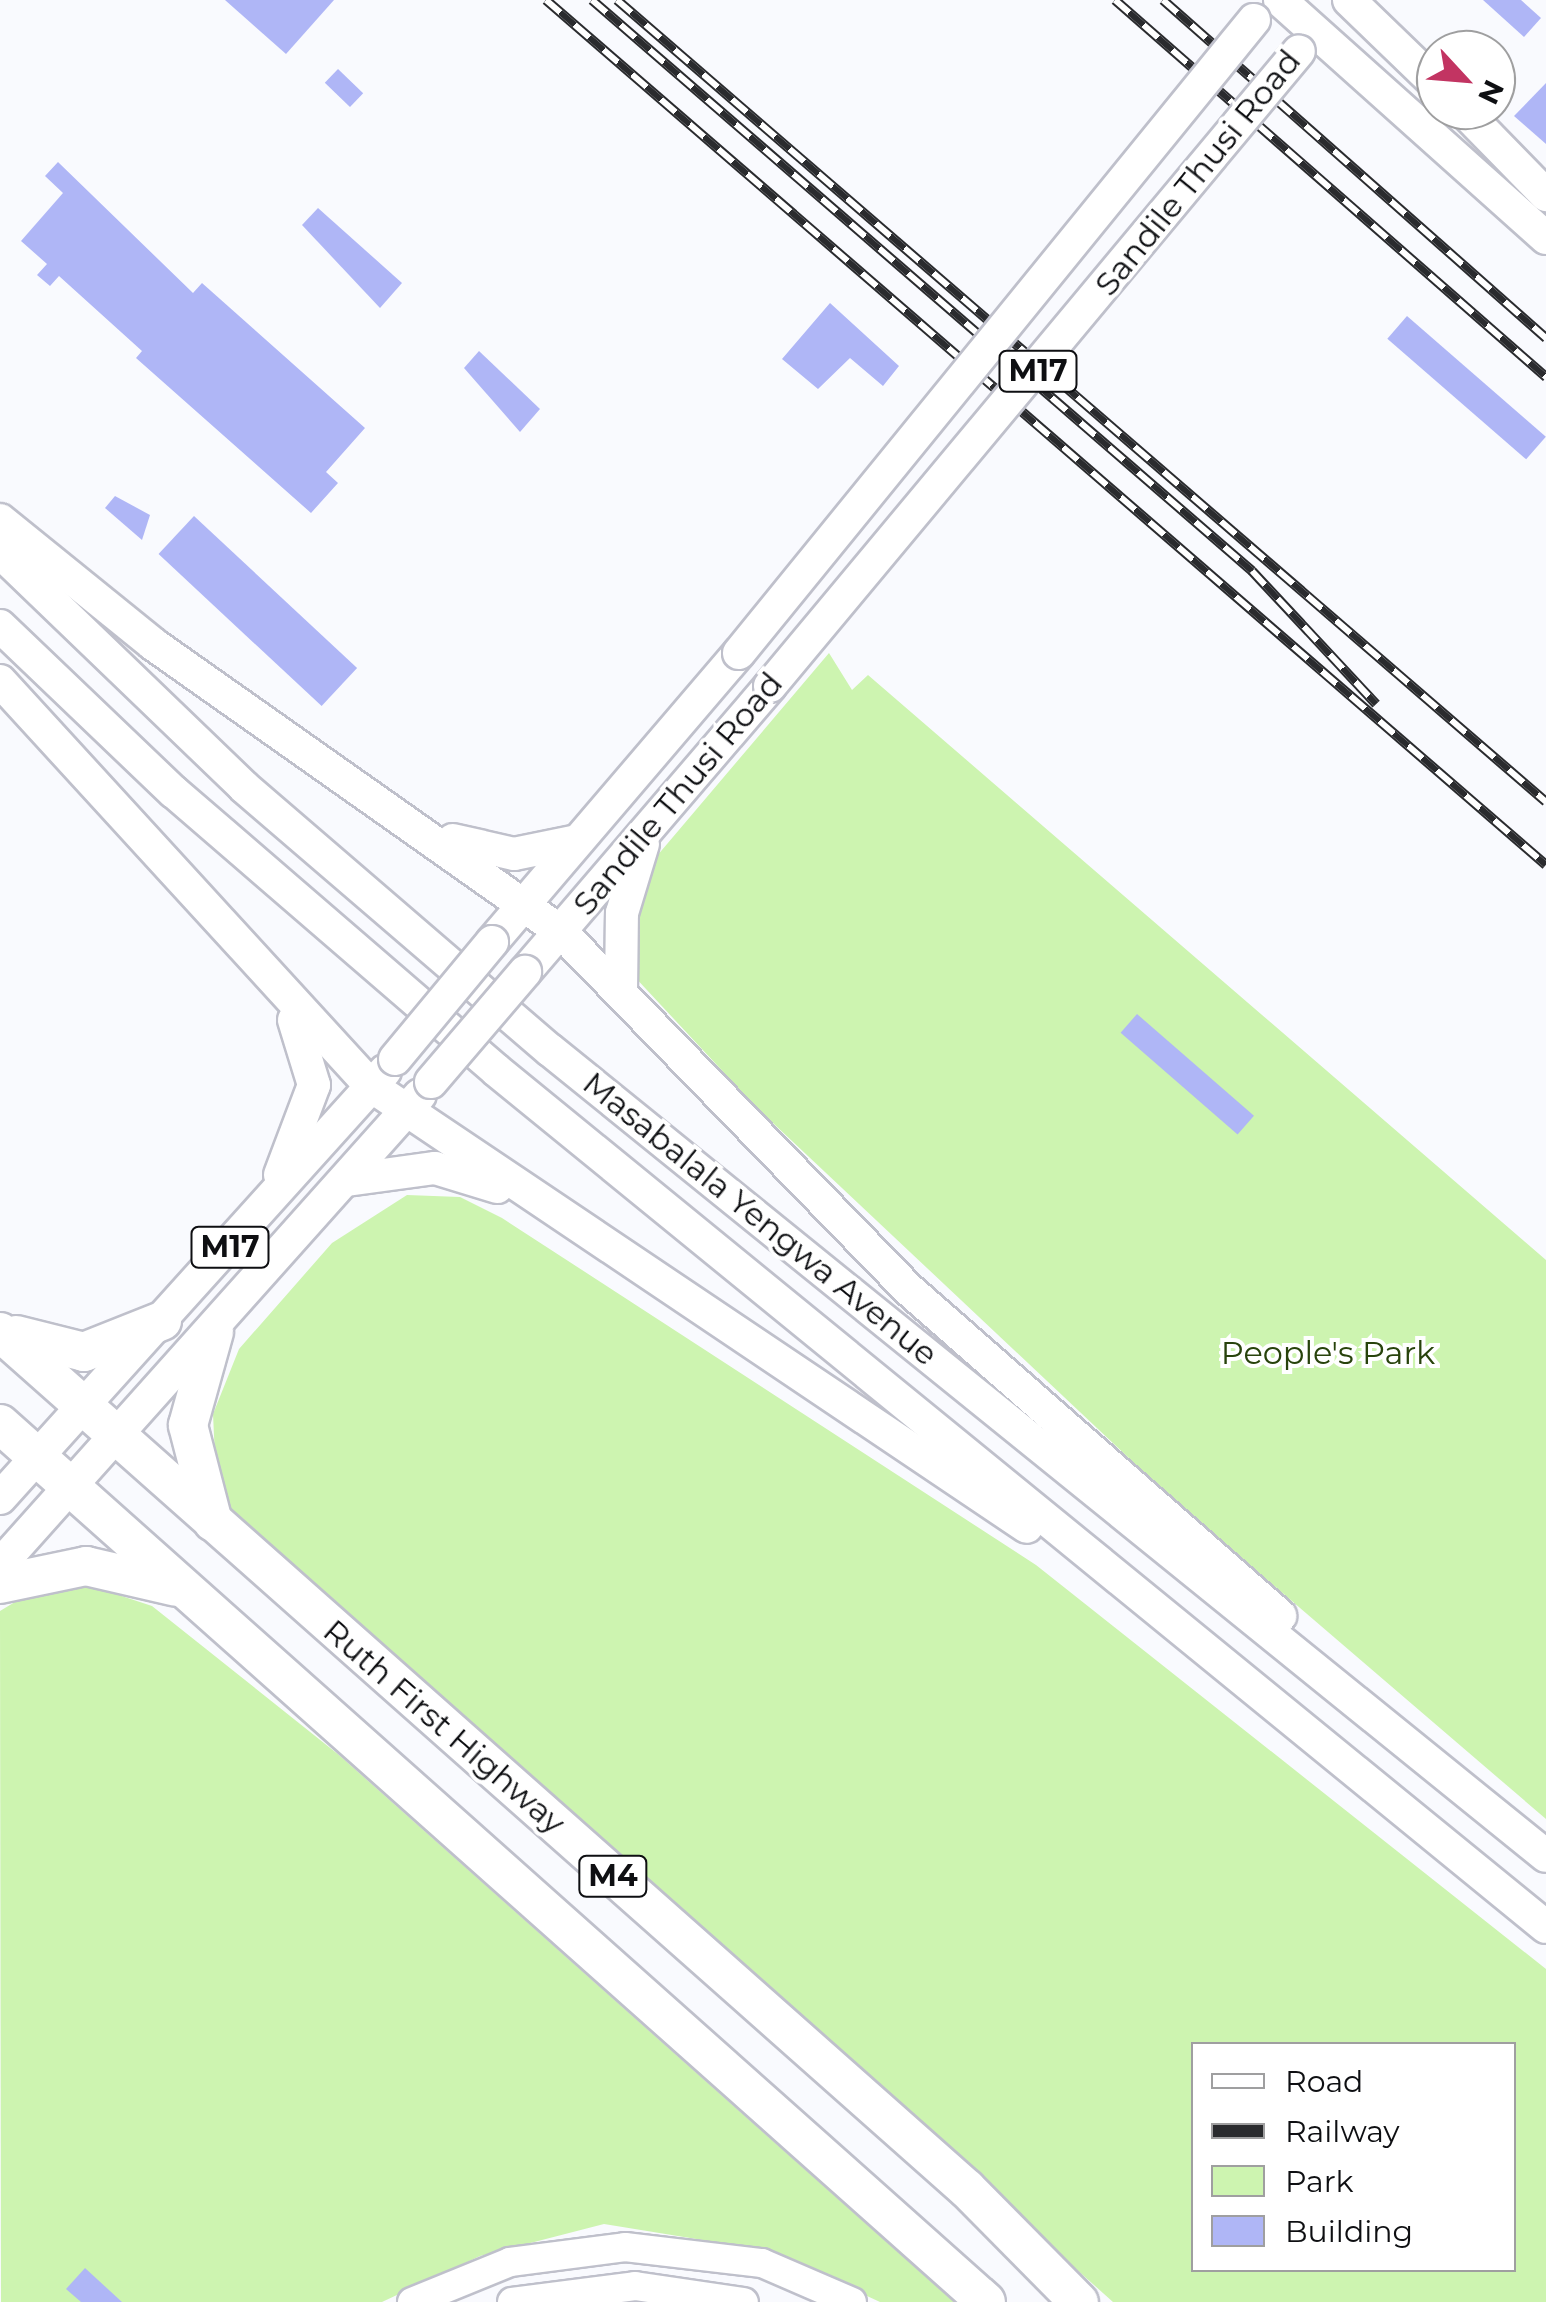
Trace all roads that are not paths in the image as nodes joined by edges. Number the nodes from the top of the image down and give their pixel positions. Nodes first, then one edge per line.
1 (1280, 0) edge
2 (1348, 0) edge
3 (1261, 10) edge
4 (1313, 26) edge
5 (1416, 65) edge
6 (1483, 130) edge
7 (1546, 195) edge
8 (1545, 235) edge
9 (0, 520) edge
10 (0, 552) edge
11 (0, 626) edge
12 (0, 681) edge
13 (416, 826) junction
14 (647, 830) junction
15 (578, 841) junction
16 (525, 904) junction
17 (560, 932) junction
18 (279, 992) junction
19 (621, 992) junction
20 (372, 1086) junction
21 (406, 1111) junction
22 (347, 1180) junction
23 (266, 1206) junction
24 (606, 1246) junction
25 (162, 1322) junction
26 (0, 1330) edge
27 (214, 1332) junction
28 (82, 1407) junction
29 (0, 1424) edge
30 (117, 1438) junction
31 (37, 1457) junction
32 (71, 1487) junction
33 (0, 1498) edge
34 (213, 1522) junction
35 (0, 1565) edge
36 (0, 1584) edge
37 (197, 1594) junction
38 (1329, 1752) junction
39 (1480, 1802) junction
40 (1546, 1856) edge
41 (1546, 1928) edge
42 (412, 2302) edge
43 (512, 2302) edge
44 (744, 2302) edge
45 (852, 2302) edge
46 (986, 2302) edge
47 (1079, 2302) edge

1 - 4 main road
2 - 5 main road
3 - 15 main road, Sandile Thusi Road / M17, bridge
4 - 8 main road
4 - 14 main road, Sandile Thusi Road / M17, bridge
6 - 7 main road
9 - 13 main road
10 - 39 main road, Masabalala Yengwa Avenue
11 - 38 main road, Masabalala Yengwa Avenue
12 - 18 main road
13 - 15 main road
13 - 16 main road
14 - 17 main road, Sandile Thusi Road / M17
14 - 19 main road
15 - 16 main road, Sandile Thusi Road / M17
16 - 17 main road
16 - 20 main road, Sandile Thusi Road / M17, bridge
17 - 19 main road
17 - 21 main road, Sandile Thusi Road / M17, bridge
18 - 20 main road
18 - 23 main road
19 - 39 main road
20 - 21 main road
20 - 23 main road, Sandile Thusi Road / M17
21 - 22 main road, Sandile Thusi Road / M17
21 - 24 main road
22 - 24 main road
22 - 27 main road, Sandile Thusi Road / M17
23 - 25 main road, Sandile Thusi Road / M17
24 - 38 main road
25 - 26 highway
25 - 28 main road, Sandile Thusi Road / M17
26 - 28 highway, M4
27 - 30 main road, Sandile Thusi Road / M17
27 - 34 highway
28 - 30 highway, M4
28 - 31 main road, Sandile Thusi Road / M17
29 - 31 highway, M4
30 - 32 main road, Sandile Thusi Road / M17
30 - 34 highway, Ruth First Highway / M4
31 - 32 highway, M4
31 - 33 main road, Sandile Thusi Road / M17
32 - 35 main road, Sandile Thusi Road / M17
32 - 37 highway, Ruth First Highway / M4
34 - 47 highway, Ruth First Highway / M4
36 - 37 highway
37 - 46 highway, Ruth First Highway / M4
38 - 41 main road, Masabalala Yengwa Avenue
39 - 40 main road, Masabalala Yengwa Avenue
42 - 45 street
43 - 44 street

